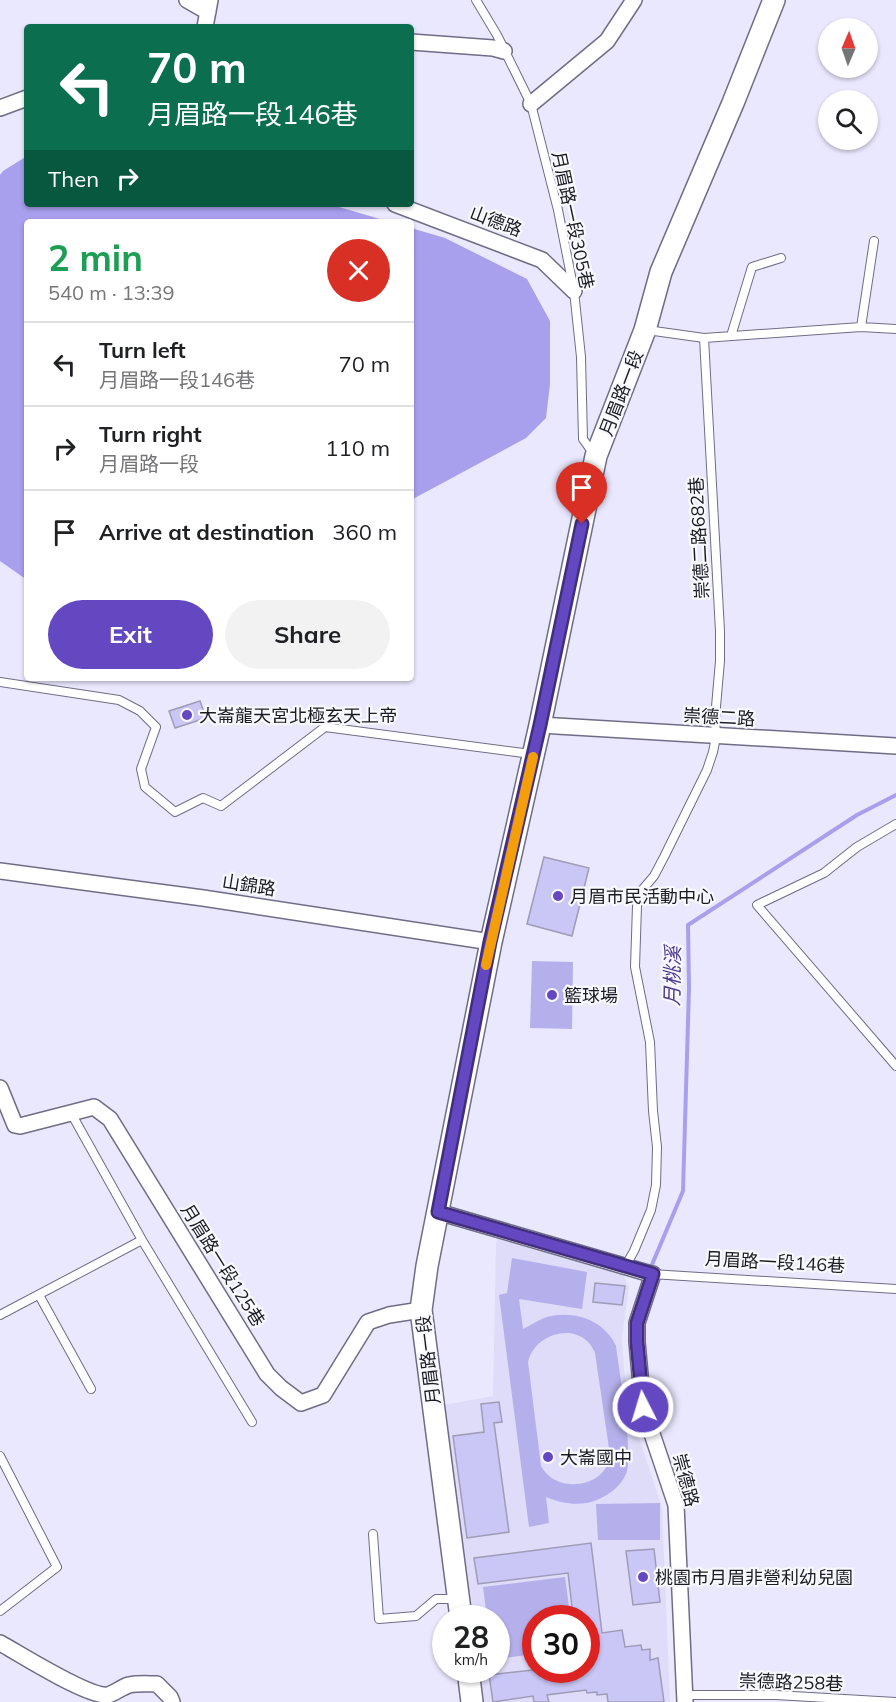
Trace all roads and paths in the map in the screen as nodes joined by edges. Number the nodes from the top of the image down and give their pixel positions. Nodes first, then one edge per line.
1 (187, 0) edge
2 (476, 0) edge
3 (634, 0) edge
4 (774, 0) edge
5 (208, 13) edge
6 (414, 42) edge
7 (504, 51) junction
8 (24, 99) edge
9 (531, 104) junction
10 (0, 108) edge
11 (403, 207) edge
12 (874, 242) dead end
13 (781, 258) dead end
14 (574, 291) junction
15 (861, 327) junction
16 (645, 330) junction
17 (896, 330) edge
18 (731, 336) junction
19 (705, 339) junction
20 (596, 456) junction
21 (0, 682) edge
22 (540, 725) junction
23 (716, 737) junction
24 (896, 746) edge
25 (533, 754) junction
26 (896, 824) edge
27 (0, 871) edge
28 (490, 942) junction
29 (896, 1066) edge
30 (0, 1088) edge
31 (70, 1112) junction
32 (438, 1212) junction
33 (142, 1240) junction
34 (629, 1266) junction
35 (652, 1274) junction
36 (896, 1289) edge
37 (39, 1295) junction
38 (421, 1310) junction
39 (0, 1315) edge
40 (91, 1389) dead end
41 (252, 1422) dead end
42 (0, 1456) edge
43 (373, 1534) dead end
44 (450, 1605) edge
45 (459, 1605) edge
46 (0, 1611) edge
47 (0, 1643) edge
48 (470, 1683) edge
49 (685, 1699) edge
50 (881, 1701) edge
51 (896, 1701) edge
52 (172, 1702) edge
53 (472, 1702) edge

1 - 5 street
2 - 7 lane, 月眉路一段305巷
3 - 9 street
4 - 16 street, 月眉路一段
6 - 7 street
7 - 9 lane, 月眉路一段305巷
8 - 10 street
9 - 14 lane, 月眉路一段305巷
11 - 14 street, 山德路
12 - 15 lane
13 - 18 lane
14 - 20 lane, 月眉路一段305巷
15 - 17 lane
15 - 18 lane
16 - 19 lane
16 - 20 street, 月眉路一段
18 - 19 lane
19 - 23 lane, 崇德二路682巷
20 - 22 street, 月眉路一段
21 - 25 lane
22 - 23 street, 崇德二路
22 - 25 street, 月眉路一段
23 - 24 street, 崇德二路
23 - 34 lane, 崇德二路682巷
25 - 28 street, 月眉路一段
26 - 29 lane
27 - 28 street, 山錦路
28 - 32 street, 月眉路一段
30 - 31 street, 月眉路一段125巷
31 - 33 lane
31 - 38 street, 月眉路一段125巷
32 - 34 street
32 - 38 street, 月眉路一段
33 - 37 lane
33 - 41 lane
34 - 35 street
35 - 36 lane, 月眉路一段146巷
35 - 49 street, 崇德路
37 - 39 lane
37 - 40 lane
38 - 45 street, 月眉路一段
42 - 46 lane
43 - 44 lane
47 - 52 street
48 - 53 street
49 - 50 lane, 崇德路258巷
50 - 51 lane, 崇德路258巷

